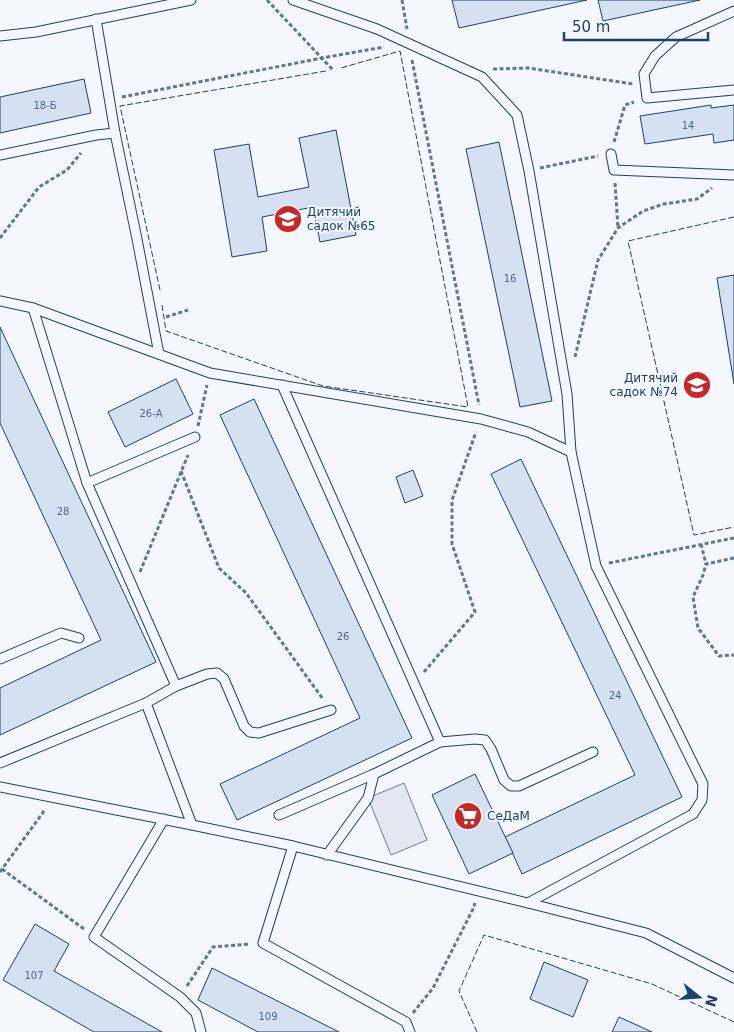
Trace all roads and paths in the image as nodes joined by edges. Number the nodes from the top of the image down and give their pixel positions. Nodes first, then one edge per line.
1 (191, 0) edge
2 (267, 0) edge
3 (293, 0) edge
4 (402, 0) edge
5 (734, 11) edge
6 (96, 20) junction
7 (0, 36) edge
8 (409, 43) junction
9 (322, 58) junction
10 (334, 70) dead end
11 (466, 70) junction
12 (646, 86) junction
13 (734, 90) edge
14 (647, 98) junction
15 (109, 99) junction
16 (115, 133) junction
17 (96, 135) junction
18 (611, 154) junction
19 (0, 155) edge
20 (614, 170) junction
21 (529, 171) junction
22 (732, 175) edge
23 (618, 228) junction
24 (0, 238) edge
25 (0, 301) edge
26 (33, 308) junction
27 (188, 310) dead end
28 (153, 320) junction
29 (159, 354) junction
30 (573, 366) dead end
31 (210, 373) junction
32 (282, 385) junction
33 (481, 419) junction
34 (196, 437) junction
35 (570, 452) junction
36 (181, 471) junction
37 (87, 483) junction
38 (734, 538) edge
39 (701, 544) junction
40 (734, 558) edge
41 (706, 564) junction
42 (596, 566) junction
43 (133, 589) junction
44 (79, 638) dead end
45 (734, 655) edge
46 (0, 659) edge
47 (414, 683) junction
48 (176, 686) junction
49 (146, 703) junction
50 (332, 710) joint
51 (440, 742) junction
52 (594, 752) dead end
53 (0, 763) edge
54 (374, 774) junction
55 (0, 786) edge
56 (44, 811) dead end
57 (279, 816) dead end
58 (164, 819) junction
59 (192, 825) junction
60 (294, 846) junction
61 (327, 854) junction
62 (1, 870) edge
63 (478, 890) junction
64 (528, 902) junction
65 (94, 937) junction
66 (263, 943) junction
67 (734, 978) edge
68 (180, 997) junction
69 (414, 1011) dead end
70 (200, 1032) edge
71 (410, 1032) edge

1 - 6 lane
2 - 9 path
3 - 8 lane
4 - 8 path
5 - 12 lane
6 - 7 lane
6 - 15 lane
8 - 9 path
8 - 11 lane
8 - 33 path
9 - 10 path
9 - 15 path
11 - 12 path
11 - 21 lane
12 - 14 lane
13 - 14 lane
14 - 18 path
15 - 16 lane
16 - 17 lane
16 - 28 lane
17 - 19 lane
17 - 24 path
18 - 20 lane
18 - 21 path
20 - 22 lane
20 - 23 path
21 - 35 lane
22 - 23 path
23 - 30 path
25 - 26 lane
26 - 29 lane
26 - 37 lane
27 - 28 path
28 - 29 lane
29 - 31 lane
31 - 32 lane
31 - 34 path
32 - 33 lane
32 - 47 lane
33 - 35 lane
33 - 47 path
34 - 36 path
34 - 37 lane
35 - 42 lane
36 - 43 path
36 - 50 path
37 - 43 lane
38 - 39 path
39 - 41 path
39 - 42 path
40 - 41 path
41 - 45 path
42 - 64 lane
43 - 48 lane
44 - 46 lane
47 - 51 lane
48 - 49 lane
48 - 50 lane
49 - 53 lane
49 - 59 lane
51 - 52 lane
51 - 54 lane
54 - 57 lane
54 - 61 lane
55 - 58 lane
56 - 62 path
58 - 59 lane
58 - 65 lane
59 - 60 lane
60 - 61 lane
60 - 66 lane
61 - 63 lane
62 - 65 path
63 - 64 lane
63 - 69 path
64 - 67 lane
65 - 68 lane
66 - 68 path
66 - 71 lane
68 - 70 lane

